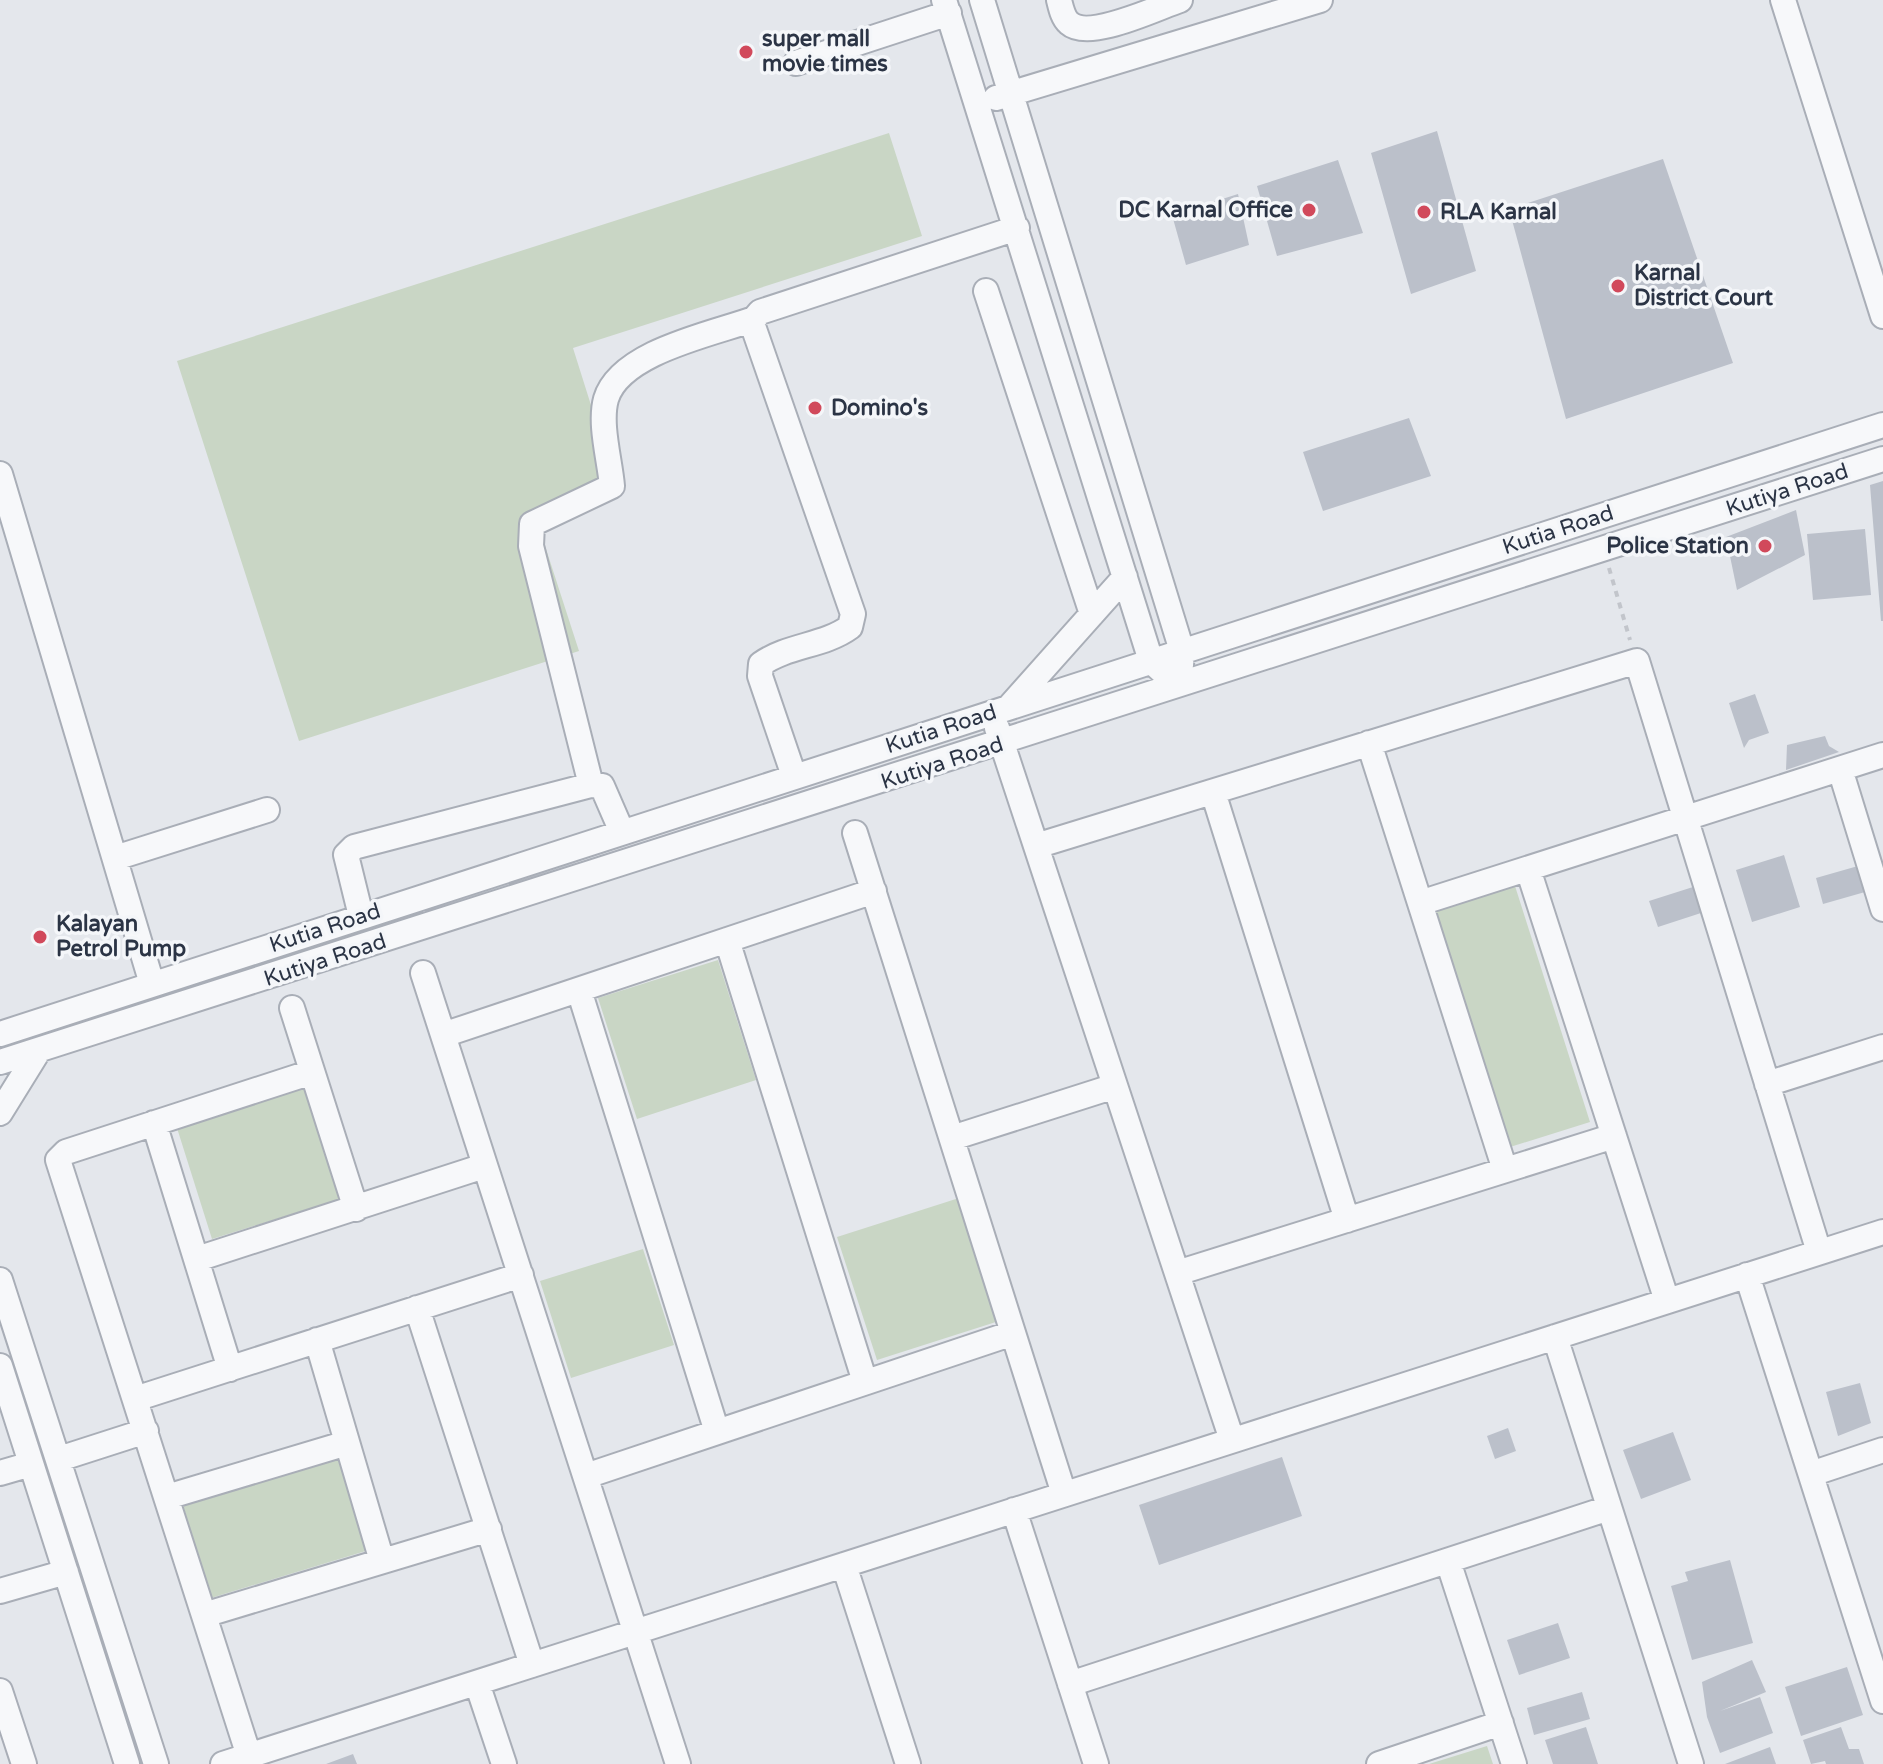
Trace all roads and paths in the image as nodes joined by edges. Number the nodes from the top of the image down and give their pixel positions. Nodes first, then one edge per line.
1 (982, 0) edge
2 (1059, 0) edge
3 (1180, 0) edge
4 (1320, 0) edge
5 (1783, 0) edge
6 (946, 6) edge
7 (1266, 8) edge
8 (796, 63) dead end
9 (1011, 93) junction
10 (979, 103) junction
11 (1017, 228) junction
12 (986, 291) dead end
13 (1883, 316) edge
14 (754, 319) junction
15 (1108, 408) junction
16 (1075, 417) junction
17 (1883, 425) edge
18 (1883, 459) edge
19 (0, 474) edge
20 (1603, 550) junction
21 (1125, 577) junction
22 (1092, 614) junction
23 (1182, 651) junction
24 (1151, 661) junction
25 (1637, 661) junction
26 (1178, 687) junction
27 (1001, 709) junction
28 (1002, 743) junction
29 (1369, 743) junction
30 (1883, 755) edge
31 (1840, 769) junction
32 (794, 776) junction
33 (591, 785) junction
34 (1213, 792) junction
35 (267, 810) dead end
36 (1685, 818) junction
37 (622, 832) junction
38 (855, 833) dead end
39 (1036, 846) junction
40 (115, 858) junction
41 (1528, 869) junction
42 (874, 891) junction
43 (1420, 903) junction
44 (1883, 909) edge
45 (361, 916) junction
46 (727, 940) junction
47 (423, 973) dead end
48 (152, 984) junction
49 (579, 990) junction
50 (292, 1008) dead end
51 (0, 1034) edge
52 (443, 1035) junction
53 (1883, 1047) edge
54 (39, 1050) junction
55 (0, 1062) edge
56 (312, 1072) junction
57 (1767, 1084) junction
58 (1115, 1086) junction
59 (0, 1113) edge
60 (154, 1123) junction
61 (1614, 1136) junction
62 (952, 1138) junction
63 (484, 1166) junction
64 (1505, 1170) junction
65 (356, 1209) junction
66 (1347, 1220) junction
67 (1883, 1232) edge
68 (1819, 1252) junction
69 (197, 1259) junction
70 (1177, 1273) junction
71 (521, 1275) junction
72 (1747, 1275) junction
73 (0, 1280) edge
74 (1667, 1301) junction
75 (417, 1308) junction
76 (1013, 1333) junction
77 (1555, 1337) junction
78 (317, 1340) junction
79 (0, 1366) edge
80 (230, 1369) junction
81 (865, 1382) junction
82 (135, 1399) junction
83 (146, 1431) junction
84 (717, 1432) junction
85 (1232, 1440) junction
86 (347, 1443) junction
87 (1883, 1450) edge
88 (59, 1459) junction
89 (31, 1464) junction
90 (0, 1473) edge
91 (1811, 1474) junction
92 (586, 1476) junction
93 (1064, 1494) junction
94 (167, 1497) junction
95 (1609, 1508) junction
96 (1014, 1510) junction
97 (489, 1529) junction
98 (382, 1561) junction
99 (1448, 1561) junction
100 (844, 1565) junction
101 (66, 1572) junction
102 (0, 1591) edge
103 (204, 1615) junction
104 (637, 1631) junction
105 (532, 1665) junction
106 (477, 1683) junction
107 (1070, 1684) junction
108 (0, 1691) edge
109 (1883, 1701) edge
110 (1501, 1723) junction
111 (249, 1756) junction
112 (24, 1764) edge
113 (127, 1764) edge
114 (156, 1764) edge
115 (223, 1764) edge
116 (504, 1764) edge
117 (678, 1764) edge
118 (908, 1764) edge
119 (1096, 1764) edge
120 (1379, 1764) edge
121 (1514, 1764) edge
122 (1691, 1764) edge

1 - 9 street
2 - 3 street
4 - 7 street
5 - 13 street
6 - 8 street
6 - 10 street
7 - 9 street
9 - 10 street
9 - 15 street
10 - 11 street
11 - 14 street
11 - 16 street
12 - 22 street
14 - 32 street
14 - 33 street
15 - 16 street
15 - 23 street
16 - 21 street
17 - 23 street, Kutia Road
18 - 20 street, Kutiya Road
19 - 40 street
20 - 25 path
20 - 26 street, Kutiya Road
21 - 22 street
21 - 24 street
22 - 27 street
23 - 24 street, Kutia Road
23 - 26 street
24 - 26 street
24 - 27 street, Kutia Road
25 - 29 street
25 - 36 street
26 - 28 street, Kutiya Road
27 - 28 street
27 - 32 street, Kutia Road
28 - 39 street
28 - 54 street, Kutiya Road
29 - 34 street
29 - 43 street
30 - 31 street
31 - 36 street
31 - 44 street
32 - 37 street, Kutia Road
33 - 37 street
33 - 45 street
34 - 39 street
34 - 66 street
35 - 40 street
36 - 41 street
36 - 57 street
37 - 45 street, Kutia Road
38 - 42 street
39 - 58 street
40 - 48 street
41 - 43 street
41 - 61 street
42 - 46 street
42 - 62 street
43 - 64 street
45 - 48 street, Kutia Road
46 - 49 street
46 - 81 street
47 - 52 street
48 - 51 street, Kutia Road
49 - 52 street
49 - 84 street
50 - 56 street
52 - 63 street
53 - 57 street
54 - 55 street, Kutiya Road
54 - 59 street
56 - 60 street
56 - 65 street
57 - 68 street
58 - 62 street
58 - 70 street
60 - 69 street
60 - 82 street
61 - 64 street
61 - 74 street
62 - 76 street
63 - 65 street
63 - 71 street
64 - 66 street
65 - 69 street
66 - 70 street
67 - 68 street
68 - 72 street
69 - 80 street
70 - 85 street
71 - 75 street
71 - 92 street
72 - 74 street
72 - 91 street
73 - 88 street
74 - 77 street
75 - 78 street
75 - 97 street
76 - 81 street
76 - 93 street
77 - 85 street
77 - 95 street
78 - 80 street
78 - 86 street
79 - 89 street
80 - 82 street
81 - 84 street
82 - 83 street
83 - 88 street
83 - 94 street
84 - 92 street
85 - 93 street
86 - 94 street
86 - 98 street
87 - 91 street
88 - 114 street
89 - 90 street
89 - 101 street
91 - 109 street
92 - 104 street
93 - 96 street
94 - 103 street
95 - 99 street
95 - 122 street
96 - 100 street
96 - 107 street
97 - 98 street
97 - 105 street
98 - 103 street
99 - 107 street
99 - 110 street
100 - 104 street
100 - 118 street
101 - 102 street
101 - 113 street
103 - 111 street
104 - 105 street
104 - 117 street
105 - 106 street
106 - 111 street
106 - 116 street
107 - 119 street
108 - 112 street
110 - 120 street
110 - 121 street
111 - 115 street

